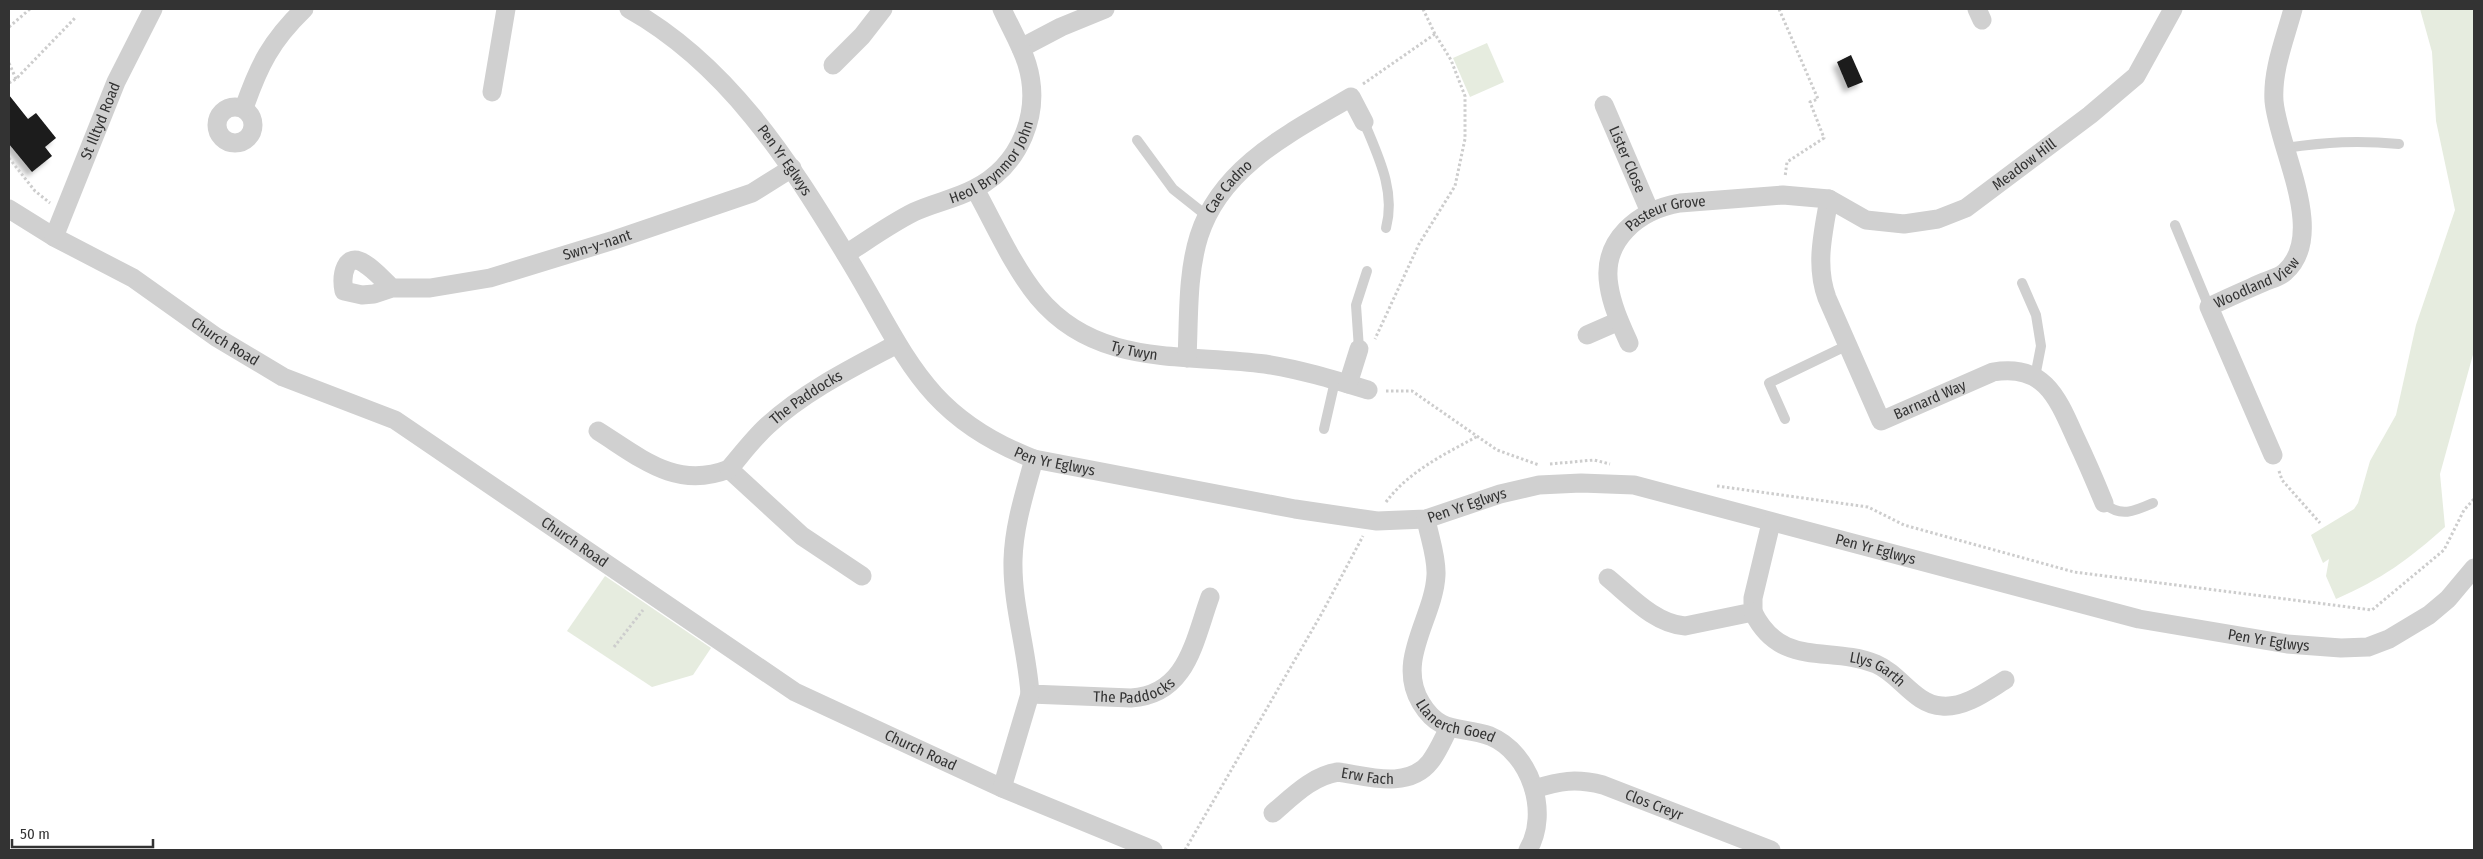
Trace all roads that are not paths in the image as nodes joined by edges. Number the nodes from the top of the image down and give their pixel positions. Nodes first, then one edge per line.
1 (153, 9) edge
2 (304, 9) edge
3 (506, 9) edge
4 (629, 9) edge
5 (883, 9) edge
6 (1002, 9) edge
7 (1105, 9) edge
8 (2173, 9) edge
9 (2293, 9) edge
10 (658, 15) edge
11 (1020, 48) junction
12 (833, 65) dead end
13 (492, 92) dead end
14 (1604, 105) dead end
15 (244, 108) dead end
16 (1364, 122) joint
17 (1138, 140) dead end
18 (2399, 144) dead end
19 (2285, 148) junction
20 (792, 168) junction
21 (975, 189) junction
22 (1829, 199) junction
23 (9, 209) edge
24 (1650, 212) junction
25 (1207, 216) junction
26 (2175, 225) dead end
27 (1386, 228) dead end
28 (54, 237) junction
29 (846, 254) junction
30 (1368, 271) dead end
31 (2022, 283) dead end
32 (392, 288) dead end
33 (2209, 307) junction
34 (1619, 321) junction
35 (1587, 335) dead end
36 (1629, 343) dead end
37 (897, 344) junction
38 (1848, 345) junction
39 (1366, 347) joint
40 (1187, 358) junction
41 (2035, 377) junction
42 (1342, 382) junction
43 (1368, 390) road end
44 (1785, 419) dead end
45 (1324, 429) dead end
46 (598, 431) dead end
47 (2273, 455) road end
48 (1034, 458) junction
49 (729, 469) junction
50 (2104, 503) joint
51 (2152, 503) dead end
52 (1426, 519) junction
53 (1771, 523) junction
54 (2474, 568) edge
55 (862, 576) dead end
56 (1608, 578) dead end
57 (1210, 597) dead end
58 (1753, 612) junction
59 (2005, 680) dead end
60 (1030, 694) junction
61 (1449, 728) junction
62 (1002, 788) junction
63 (1534, 789) junction
64 (1273, 813) dead end
65 (1153, 850) edge
66 (1528, 850) edge
67 (1771, 850) edge

1 - 28 street, St Illtyd Road
2 - 15 street
3 - 13 street
4 - 10 street, Pen Yr Eglwys
5 - 12 street
6 - 11 street, Heol Brynmor John
7 - 11 street
8 - 22 street, Meadow Hill
9 - 19 street, Woodland View
10 - 20 street, Pen Yr Eglwys
11 - 21 street, Heol Brynmor John
14 - 24 street, Lister Close
16 - 25 street, Cae Cadno
16 - 27 lane
17 - 25 lane
18 - 19 lane
19 - 33 street, Woodland View
20 - 29 street, Pen Yr Eglwys
20 - 32 street, Swn-y-nant
21 - 29 street, Heol Brynmor John
21 - 40 street, Ty Twyn
22 - 24 street, Pasteur Grove
22 - 38 street, Barnard Way
23 - 28 street, Church Road
24 - 34 street, Pasteur Grove
25 - 40 street, Cae Cadno
26 - 33 lane
28 - 62 street, Church Road
29 - 37 street, Pen Yr Eglwys
30 - 39 lane
31 - 41 lane
33 - 47 street, Woodland View
34 - 35 street
34 - 36 street, Pasteur Grove
37 - 48 street, Pen Yr Eglwys
37 - 49 street, The Paddocks
38 - 41 street, Barnard Way
38 - 44 lane
39 - 42 street
40 - 42 street, Ty Twyn
41 - 50 street, Barnard Way
42 - 43 street, Ty Twyn
42 - 45 lane
46 - 49 street
48 - 52 street, Pen Yr Eglwys
48 - 60 street
49 - 55 street
50 - 51 lane
52 - 53 street, Pen Yr Eglwys
52 - 61 street, Llanerch Goed
53 - 54 street, Pen Yr Eglwys
53 - 58 street
56 - 58 street
57 - 60 street, The Paddocks
58 - 59 street, Llys Garth
60 - 62 street
61 - 63 street, Llanerch Goed
61 - 64 street, Erw Fach
62 - 65 street, Church Road
63 - 66 street, Llanerch Goed
63 - 67 street, Clos Creyr

